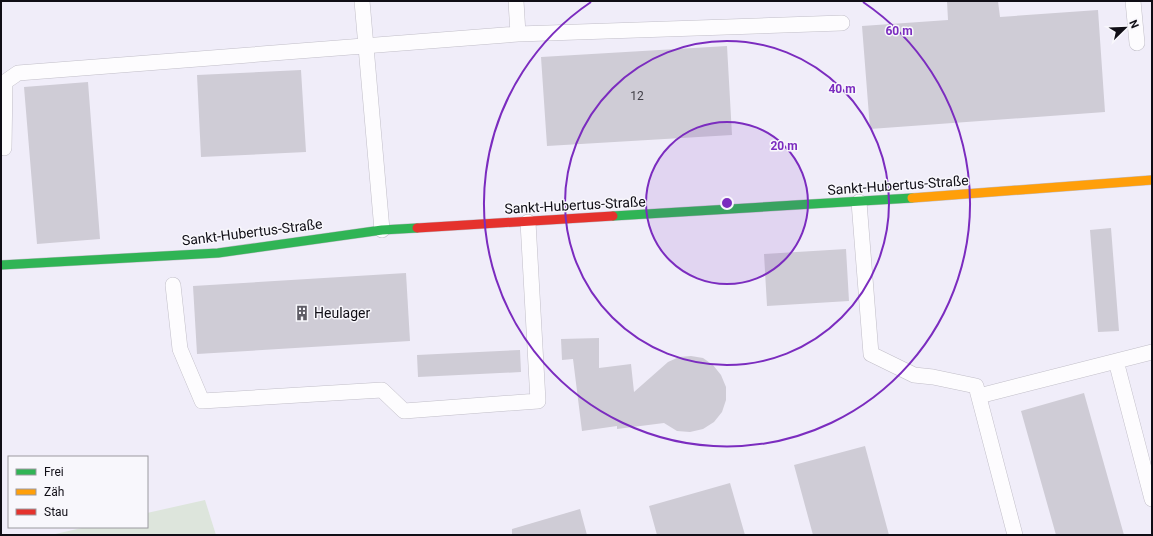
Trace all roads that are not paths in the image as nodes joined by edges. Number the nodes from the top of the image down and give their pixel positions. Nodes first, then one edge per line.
1 (362, 1) edge
2 (516, 1) edge
3 (1133, 1) edge
4 (842, 23) dead end
5 (518, 34) junction
6 (1137, 43) dead end
7 (365, 46) junction
8 (4, 148) dead end
9 (1152, 180) edge
10 (859, 202) junction
11 (528, 222) junction
12 (382, 230) junction
13 (1, 265) edge
14 (173, 285) dead end
15 (1152, 352) edge
16 (1116, 361) junction
17 (979, 396) junction
18 (1152, 499) edge
19 (1016, 535) edge

1 - 7 lane
2 - 5 lane
3 - 6 lane
4 - 5 lane
5 - 7 lane
7 - 8 lane
7 - 12 lane
9 - 10 street, Sankt-Hubertus-Straße
10 - 11 street, Sankt-Hubertus-Straße
10 - 17 lane
11 - 12 street, Sankt-Hubertus-Straße
11 - 14 lane
12 - 13 street, Sankt-Hubertus-Straße
15 - 16 lane
16 - 17 lane
16 - 18 lane
17 - 19 lane

